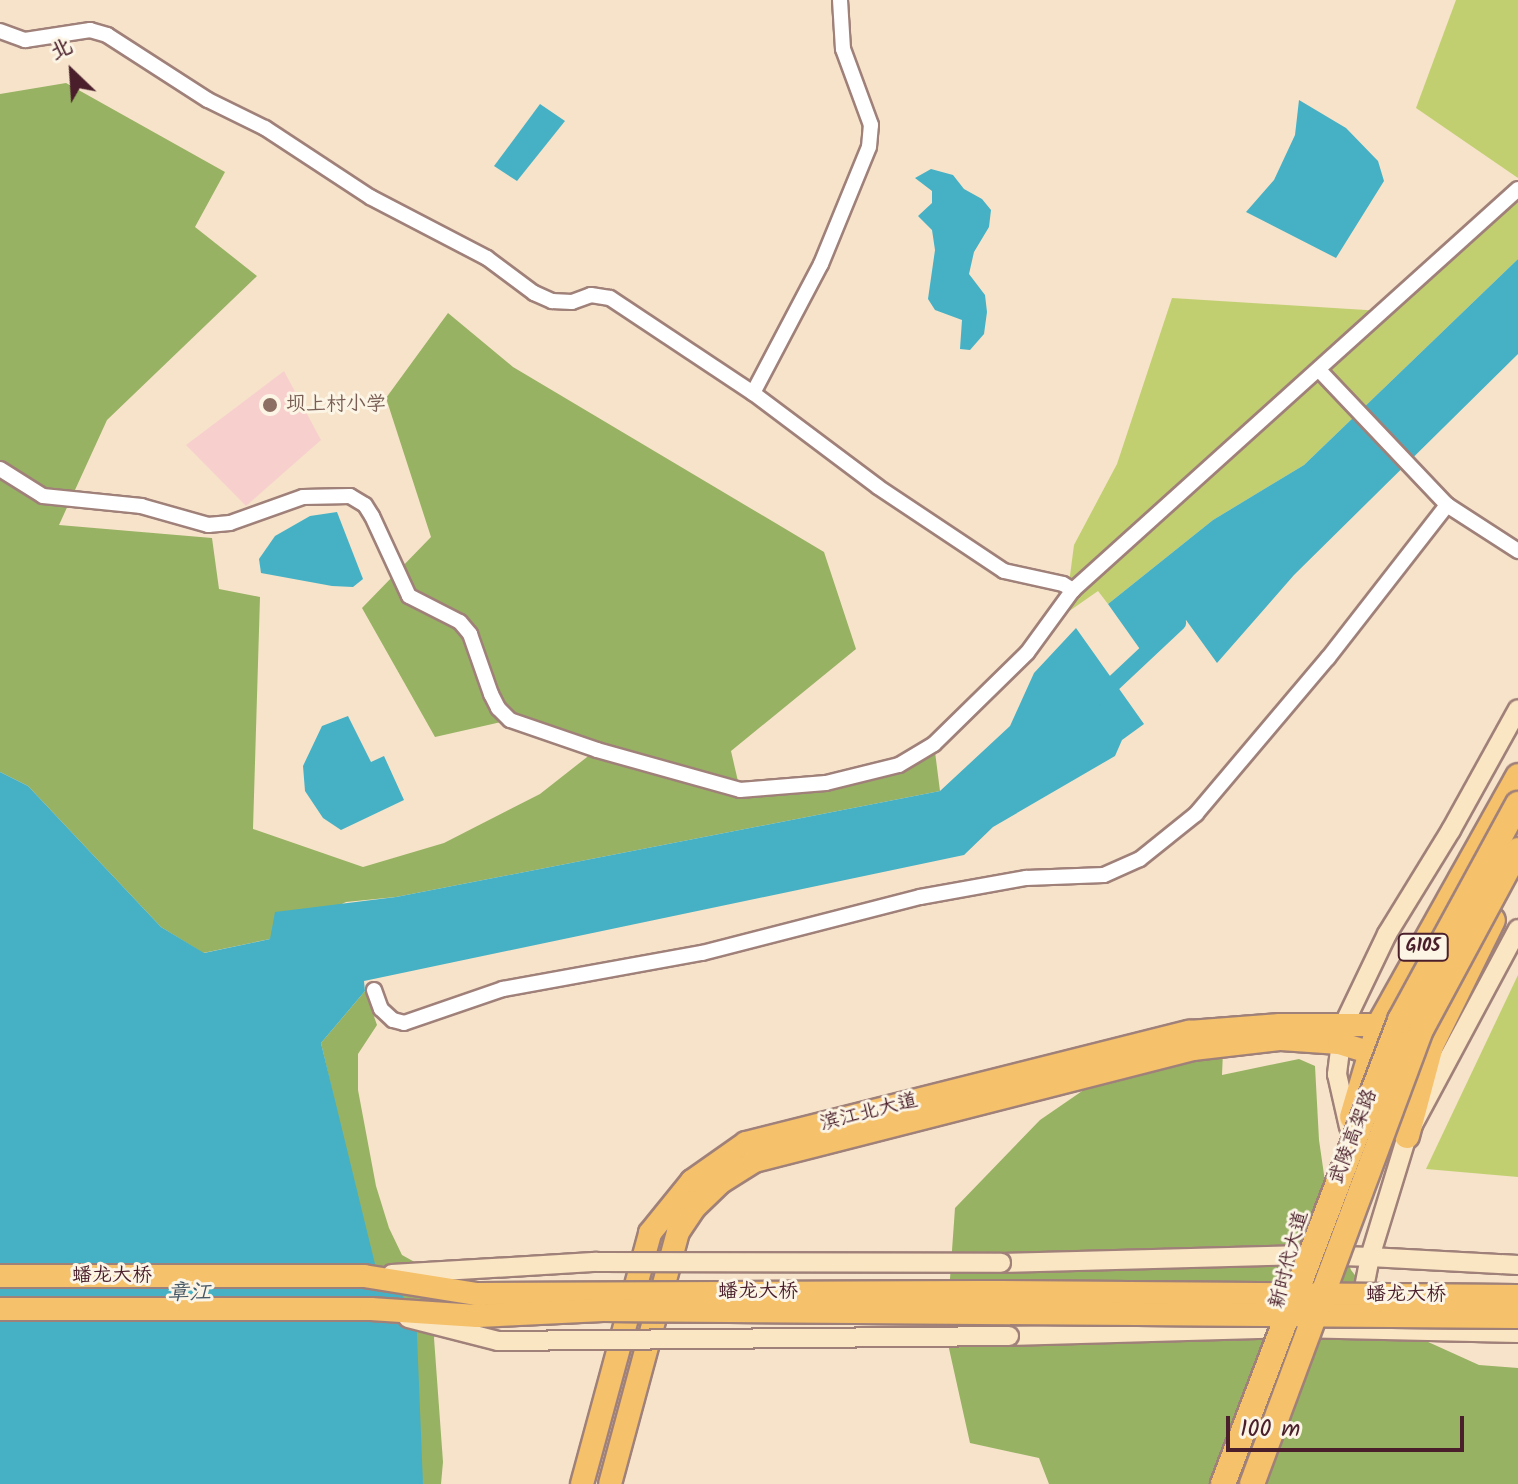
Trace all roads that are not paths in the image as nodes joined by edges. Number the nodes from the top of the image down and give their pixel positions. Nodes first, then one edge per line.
1 (840, 0) edge
2 (0, 31) edge
3 (1518, 189) edge
4 (1320, 371) junction
5 (753, 393) junction
6 (0, 469) edge
7 (1447, 505) junction
8 (1518, 551) edge
9 (1073, 590) junction
10 (1518, 709) edge
11 (1518, 776) edge
12 (1518, 804) edge
13 (1518, 850) edge
14 (1518, 868) edge
15 (1518, 929) edge
16 (374, 990) dead end
17 (1379, 1025) junction
18 (1341, 1035) junction
19 (1371, 1053) junction
20 (1349, 1127) junction
21 (1407, 1136) junction
22 (1315, 1255) junction
23 (1370, 1257) junction
24 (1518, 1265) edge
25 (0, 1276) edge
26 (364, 1276) junction
27 (1518, 1296) edge
28 (0, 1309) edge
29 (371, 1309) junction
30 (1518, 1317) edge
31 (1357, 1327) junction
32 (1295, 1328) junction
33 (1518, 1333) edge
34 (582, 1484) edge
35 (610, 1484) edge
36 (1223, 1484) edge
37 (1252, 1484) edge

1 - 5 street
2 - 5 street
3 - 4 street
4 - 7 street
4 - 9 street
5 - 9 street
6 - 9 street
7 - 8 street
7 - 16 street
10 - 18 street
11 - 17 highway, G105
12 - 36 highway, 武陵高架路, bridge
13 - 37 highway, 武陵高架路, bridge
14 - 21 highway, G105
15 - 21 street
17 - 18 main road, 滨江北大道
17 - 19 highway, G105
18 - 19 main road, 滨江北大道
18 - 20 street
18 - 34 main road, 滨江北大道
18 - 35 main road, 滨江北大道
19 - 20 highway, G105
20 - 22 street, 新时代大道
21 - 23 street
22 - 23 street
22 - 26 street, bridge
22 - 32 street, 新时代大道
23 - 24 street
23 - 31 street
25 - 26 main road, 蟠龙大桥, bridge
26 - 27 main road, 蟠龙大桥, bridge
28 - 29 main road, 蟠龙大桥, bridge
29 - 30 main road, 蟠龙大桥, bridge
29 - 32 street, bridge
31 - 32 street, 新时代大道
31 - 33 street, 新时代大道

